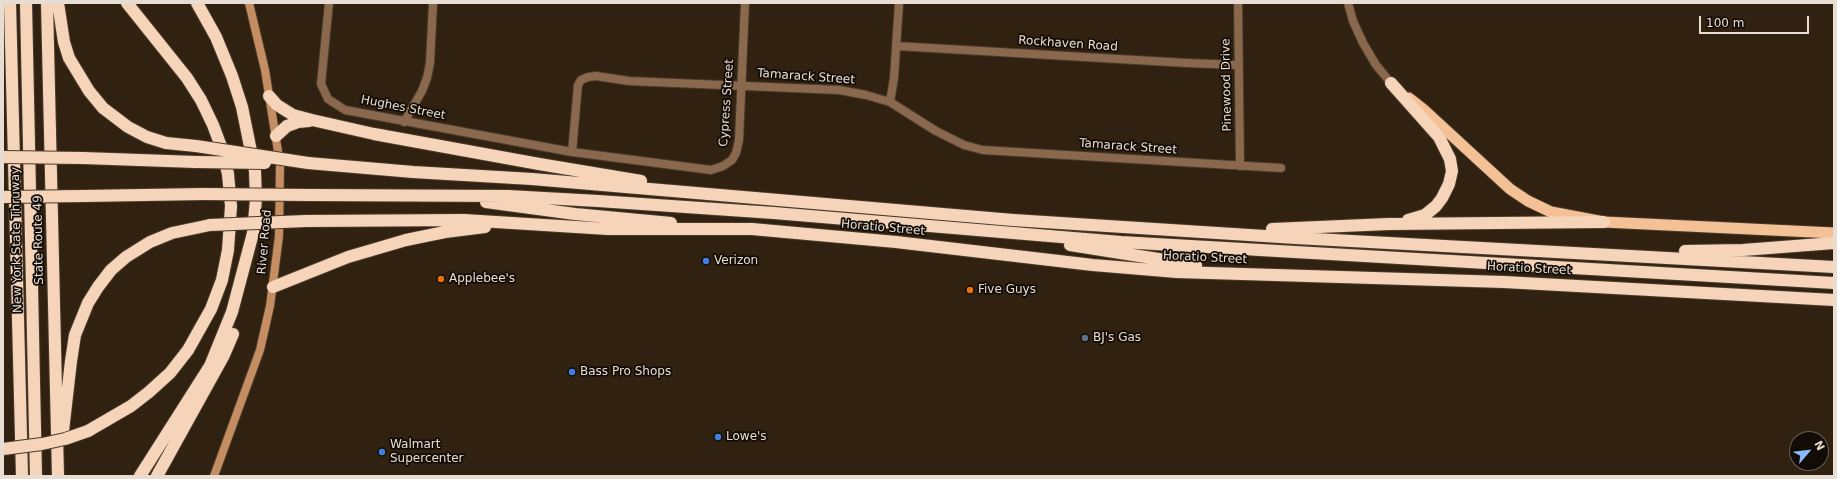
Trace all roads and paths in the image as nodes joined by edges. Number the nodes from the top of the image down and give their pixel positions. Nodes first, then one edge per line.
1 (10, 3) edge
2 (26, 3) edge
3 (47, 3) edge
4 (58, 3) edge
5 (127, 3) edge
6 (197, 3) edge
7 (250, 3) edge
8 (329, 3) edge
9 (433, 3) edge
10 (745, 3) edge
11 (899, 3) edge
12 (1238, 3) edge
13 (1348, 3) edge
14 (896, 46) junction
15 (1238, 65) junction
16 (1391, 83) junction
17 (742, 85) junction
18 (269, 96) junction
19 (890, 102) junction
20 (312, 120) junction
21 (404, 122) junction
22 (276, 136) junction
23 (572, 152) junction
24 (3, 158) edge
25 (308, 163) junction
26 (1240, 166) junction
27 (1281, 168) dead end
28 (709, 194) junction
29 (446, 196) junction
30 (3, 197) edge
31 (1604, 222) junction
32 (518, 224) junction
33 (1389, 224) junction
34 (715, 230) junction
35 (1208, 232) junction
36 (253, 233) junction
37 (1834, 233) edge
38 (1044, 237) junction
39 (1834, 243) edge
40 (1641, 256) junction
41 (1834, 267) edge
42 (1263, 275) junction
43 (1834, 283) edge
44 (273, 287) junction
45 (1834, 300) edge
46 (3, 449) edge
47 (58, 473) edge
48 (22, 476) edge
49 (36, 476) edge
50 (140, 476) edge
51 (157, 476) edge
52 (214, 476) edge

1 - 48 highway, New York State Thruway
2 - 49 highway, New York State Thruway
3 - 47 highway, State Route 49
4 - 25 highway, bridge
5 - 46 highway, bridge
6 - 36 highway
7 - 18 main road, River Road
8 - 21 street, Hughes Street
9 - 21 street
10 - 17 street, Cypress Street
11 - 14 street
12 - 15 street, Pinewood Drive
13 - 16 street
14 - 15 street, Rockhaven Road
14 - 19 street
15 - 26 street, Pinewood Drive
16 - 31 highway
16 - 33 highway
17 - 19 street, Tamarack Street
17 - 23 street, Tamarack Street
17 - 23 street, Cypress Street
18 - 20 highway
18 - 22 main road, River Road
19 - 26 street, Tamarack Street
20 - 22 highway
20 - 28 highway
21 - 23 street, Hughes Street
22 - 44 main road, River Road
24 - 25 highway, bridge
25 - 28 highway
26 - 27 street, Tamarack Street
28 - 35 highway
29 - 30 highway, bridge
29 - 34 highway
29 - 38 highway
31 - 33 highway
31 - 37 highway
32 - 34 highway, Horatio Street
32 - 44 highway
32 - 47 highway, bridge
33 - 35 highway
34 - 42 highway, Horatio Street
35 - 40 highway
36 - 50 highway
36 - 51 highway
38 - 42 highway
38 - 43 highway
39 - 40 highway
40 - 41 highway
42 - 45 highway, Horatio Street
44 - 52 main road, River Road

